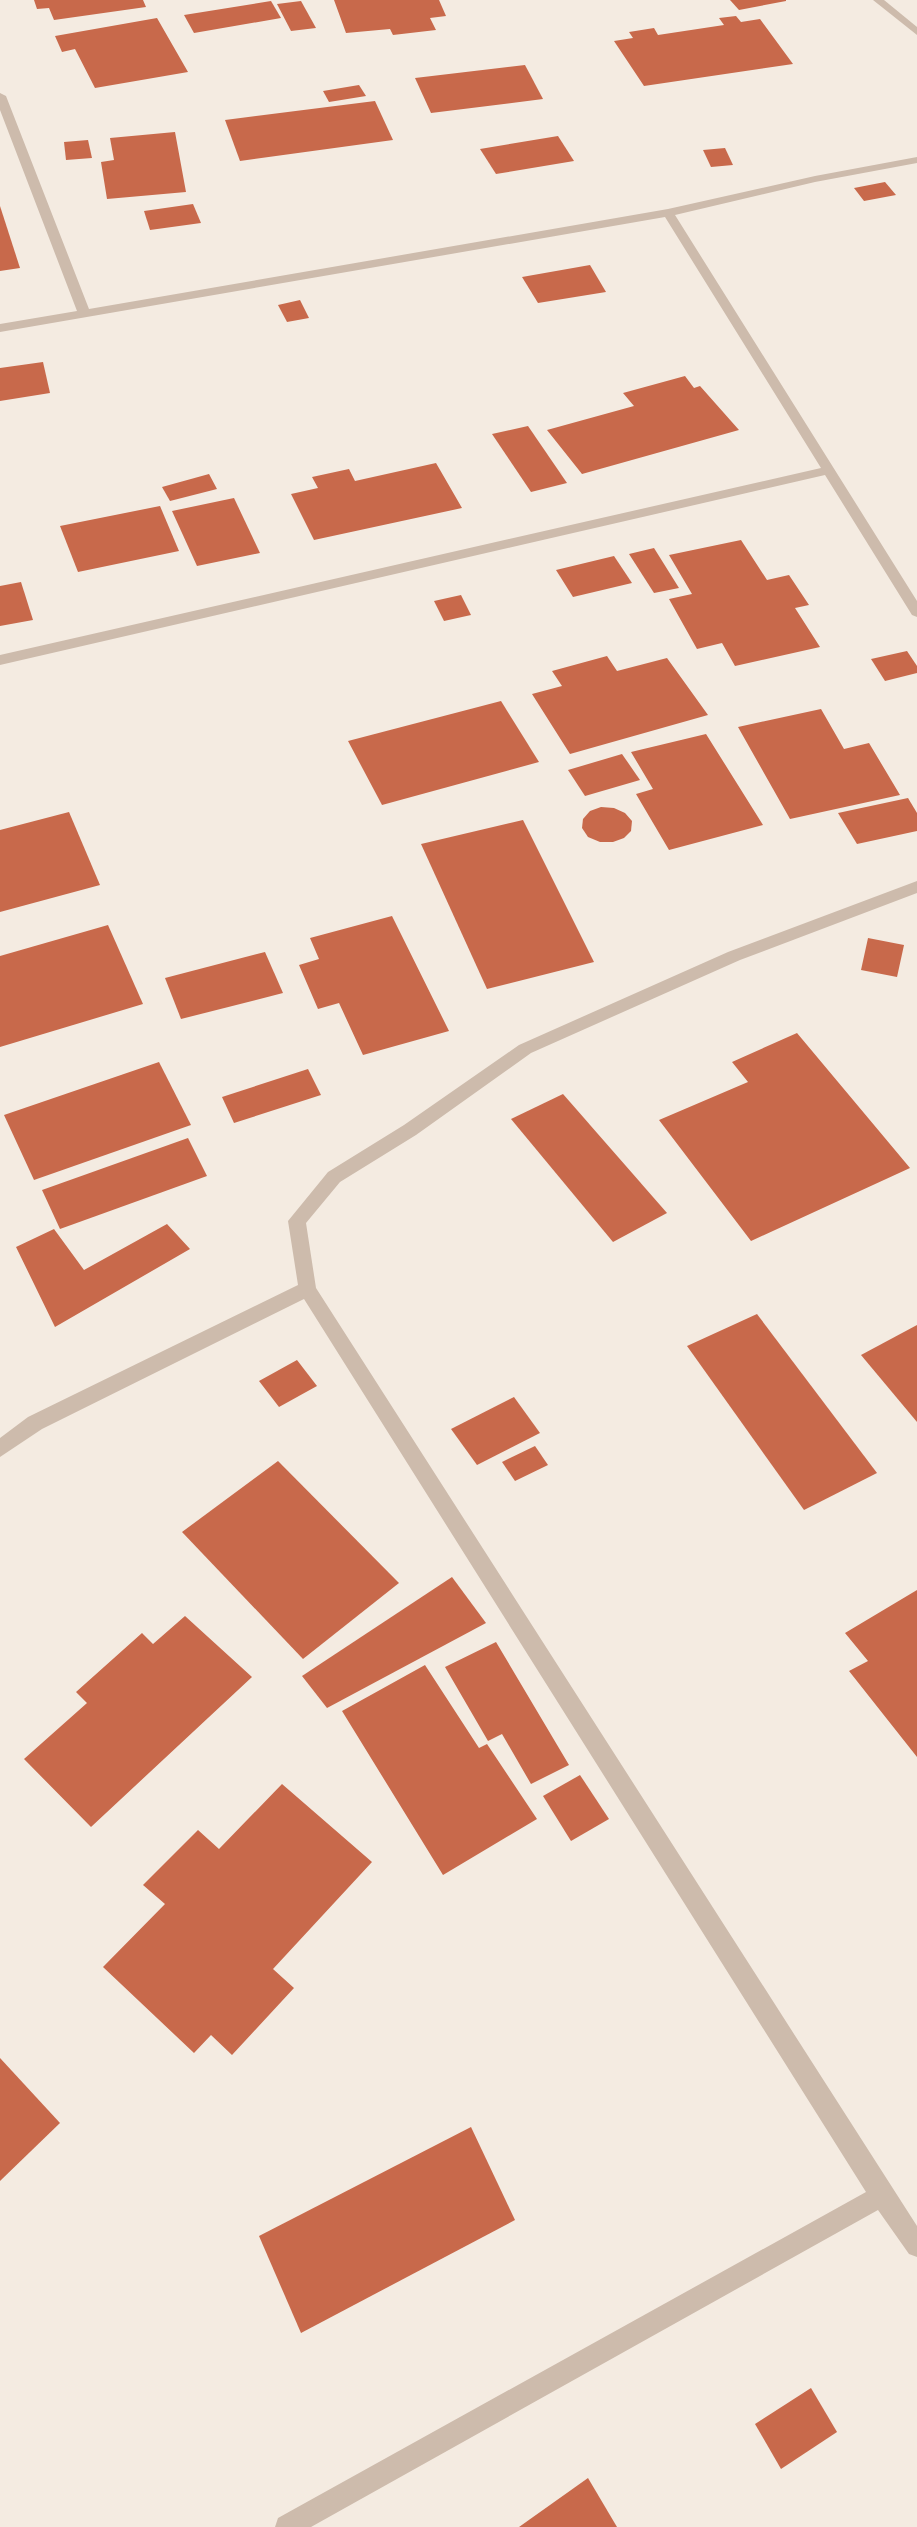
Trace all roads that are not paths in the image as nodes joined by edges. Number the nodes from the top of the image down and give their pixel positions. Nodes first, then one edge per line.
1 (878, 0) edge
2 (917, 32) edge
3 (0, 96) edge
4 (917, 160) edge
5 (668, 213) junction
6 (84, 312) junction
7 (0, 328) edge
8 (827, 471) junction
9 (917, 612) edge
10 (0, 660) edge
11 (917, 887) edge
12 (307, 1289) junction
13 (0, 1448) edge
14 (882, 2196) junction
15 (917, 2246) edge
16 (287, 2527) edge

1 - 2 street
3 - 6 street
4 - 5 street
5 - 6 street
5 - 8 street
6 - 7 street
8 - 9 street
8 - 10 street
11 - 12 street
12 - 13 street
12 - 14 street
14 - 15 street
14 - 16 street

